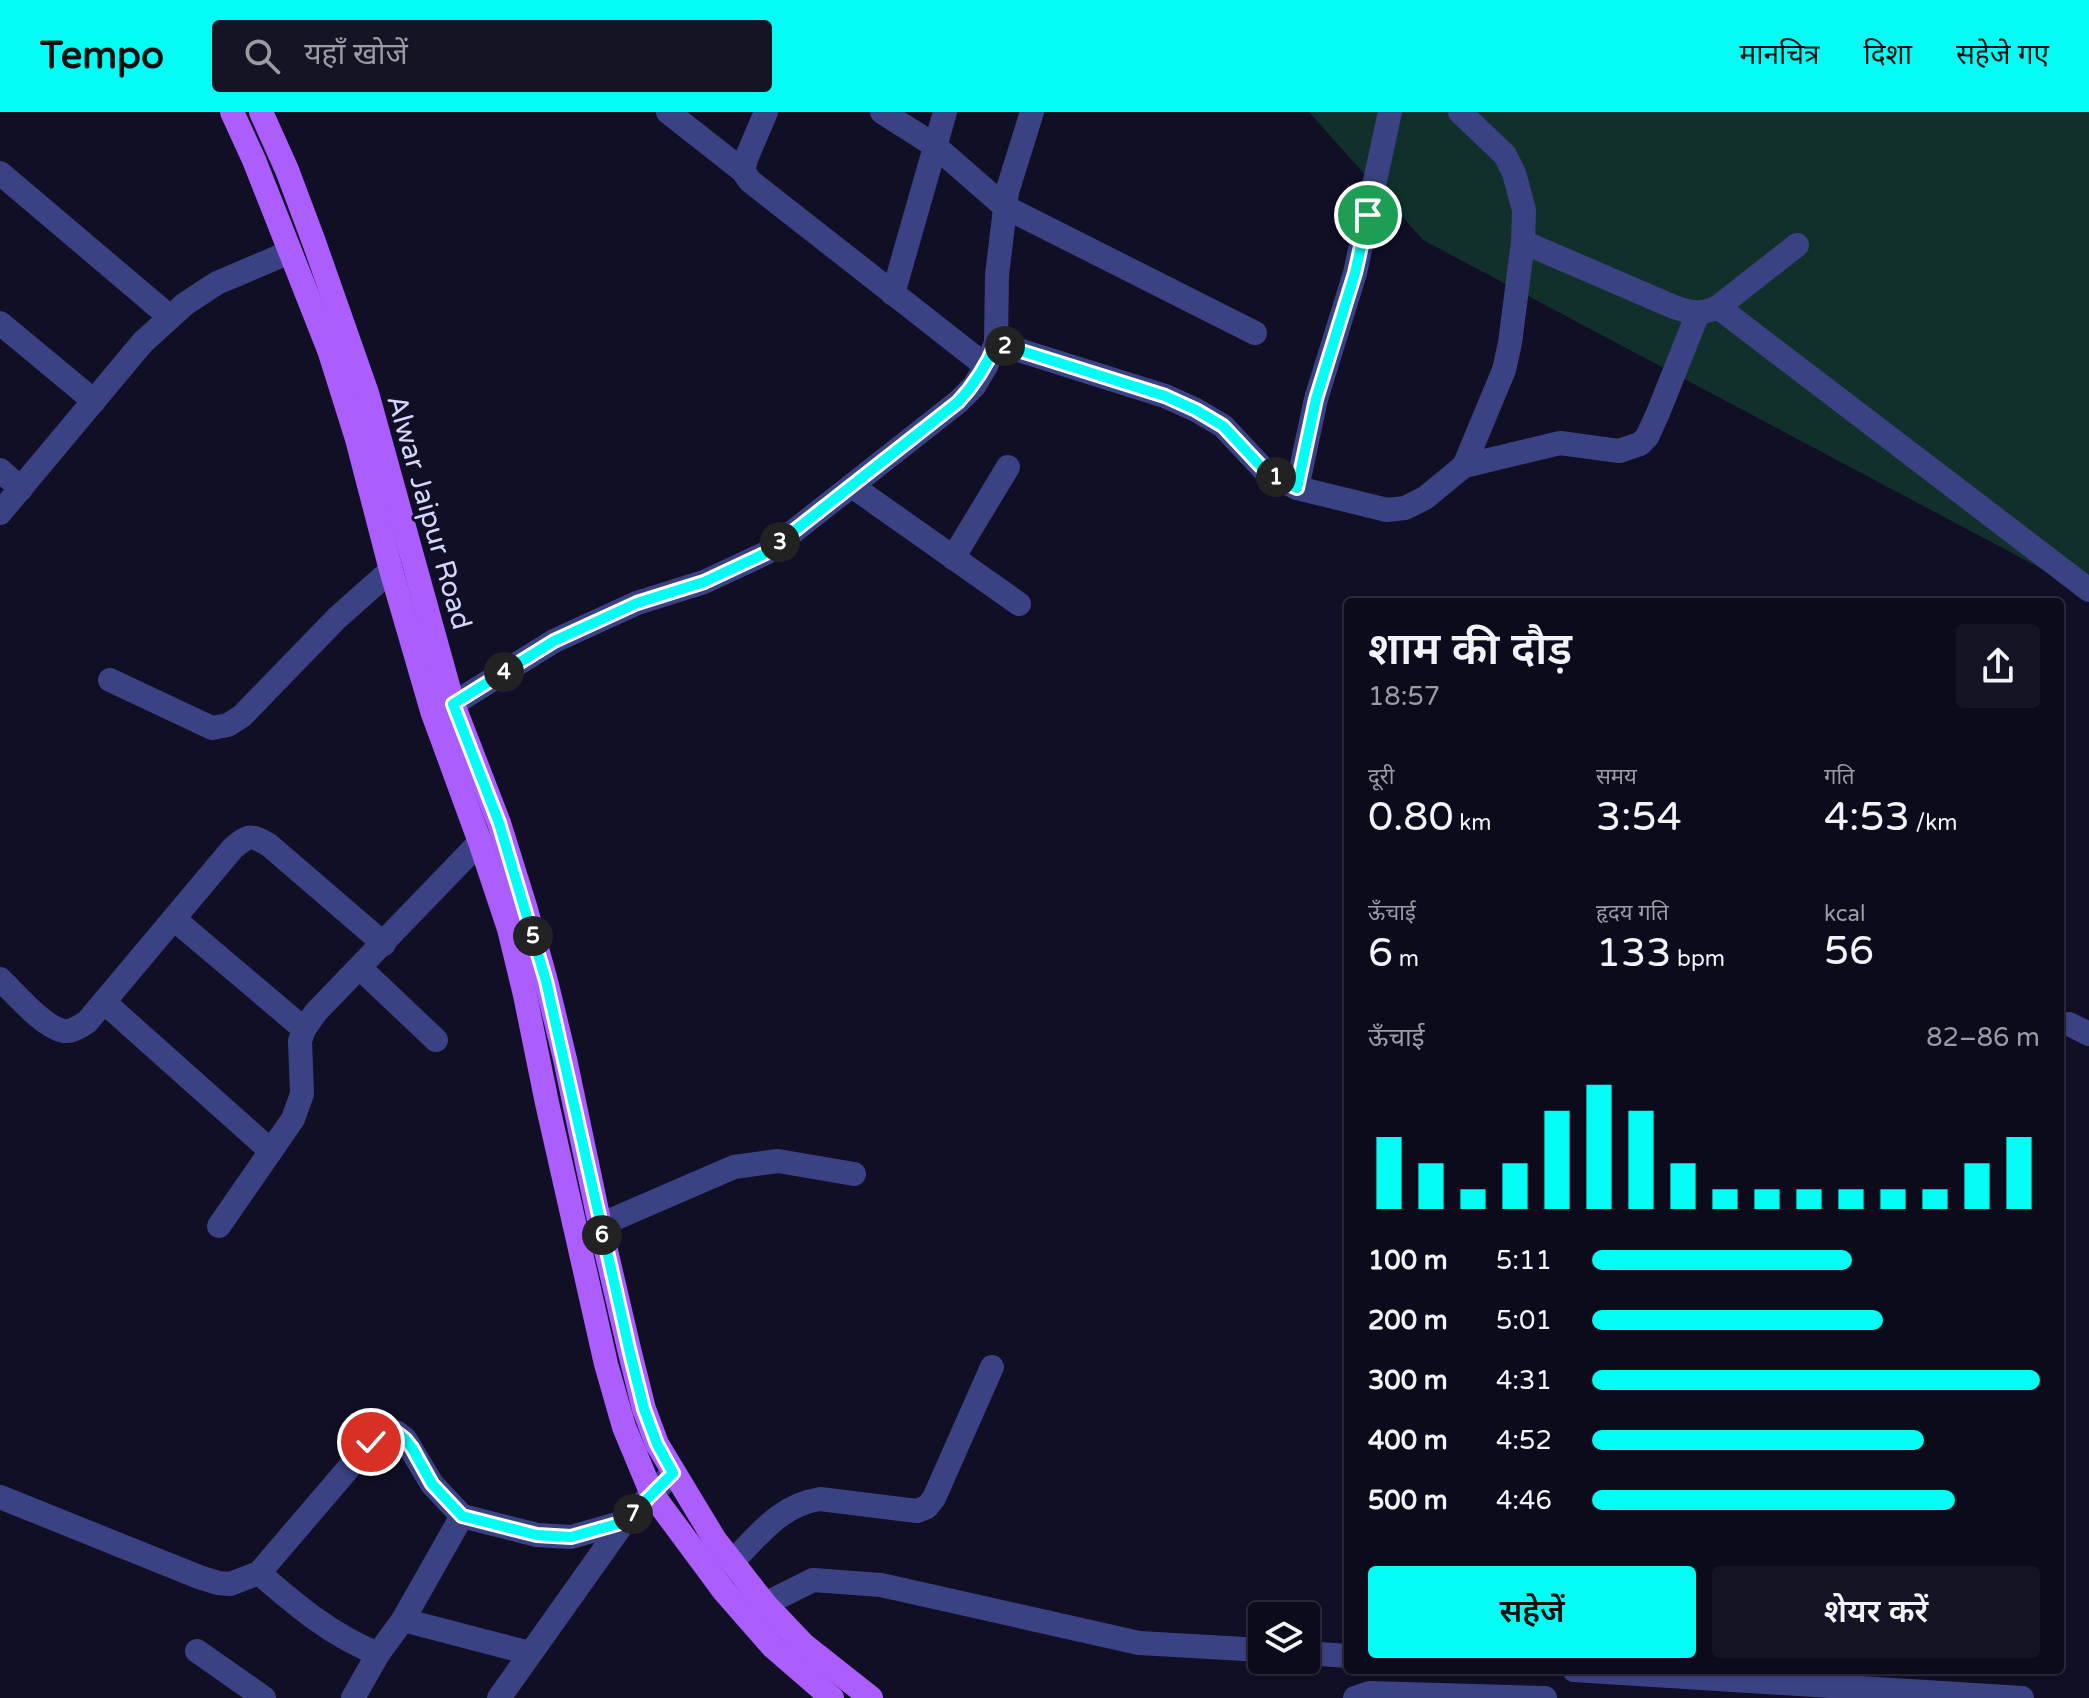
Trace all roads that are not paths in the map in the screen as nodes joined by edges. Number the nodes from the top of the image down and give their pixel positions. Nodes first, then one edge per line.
1 (232, 112) edge
2 (261, 112) edge
3 (668, 112) edge
4 (766, 112) edge
5 (882, 112) edge
6 (945, 112) edge
7 (1032, 112) edge
8 (1390, 112) edge
9 (1460, 112) edge
10 (934, 145) junction
11 (743, 171) junction
12 (0, 173) edge
13 (1005, 207) junction
14 (1523, 242) junction
15 (1797, 245) dead end
16 (290, 252) junction
17 (893, 294) junction
18 (1708, 310) junction
19 (170, 317) junction
20 (0, 323) edge
21 (1255, 333) dead end
22 (996, 343) junction
23 (986, 366) junction
24 (94, 401) junction
25 (1464, 466) junction
26 (1008, 467) dead end
27 (0, 470) edge
28 (852, 486) junction
29 (1297, 488) junction
30 (21, 489) junction
31 (0, 513) edge
32 (953, 558) junction
33 (391, 570) junction
34 (2089, 590) edge
35 (1019, 604) dead end
36 (110, 680) dead end
37 (442, 708) junction
38 (480, 842) junction
39 (174, 919) junction
40 (384, 944) junction
41 (360, 968) junction
42 (0, 979) edge
43 (104, 1002) junction
44 (304, 1029) junction
45 (436, 1040) dead end
46 (271, 1151) junction
47 (854, 1174) dead end
48 (600, 1225) junction
49 (219, 1226) dead end
50 (992, 1367) dead end
51 (673, 1473) junction
52 (652, 1494) junction
53 (0, 1497) edge
54 (462, 1516) junction
55 (624, 1522) junction
56 (732, 1562) junction
57 (259, 1573) junction
58 (765, 1604) junction
59 (403, 1620) junction
60 (1248, 1649) edge
61 (197, 1651) dead end
62 (530, 1653) junction
63 (378, 1654) junction
64 (1320, 1654) edge
65 (1344, 1656) edge
66 (1638, 1674) edge
67 (264, 1698) edge
68 (353, 1698) edge
69 (499, 1698) edge
70 (832, 1698) edge
71 (871, 1698) edge
72 (1355, 1698) edge
73 (1545, 1698) edge
74 (2022, 1698) edge

1 - 16 main road, Alwar Jaipur Road
2 - 37 main road, Alwar Jaipur Road
3 - 11 street
4 - 11 street
5 - 10 street
6 - 10 street
7 - 13 street
8 - 29 street
9 - 14 street
10 - 13 street
10 - 17 street
11 - 17 street
12 - 19 street
13 - 21 street
13 - 22 street
14 - 18 street
14 - 25 street
15 - 18 street
16 - 19 street
16 - 33 main road, Alwar Jaipur Road
17 - 23 street
18 - 25 street
18 - 34 street
19 - 24 street
20 - 24 street
22 - 23 street
22 - 29 street
23 - 28 street
24 - 30 street
25 - 29 street
26 - 32 street
27 - 30 street
28 - 32 street
28 - 37 street
30 - 31 street
32 - 35 street
33 - 36 street
33 - 37 main road, Alwar Jaipur Road
37 - 38 main road, Alwar Jaipur Road
37 - 48 main road, Alwar Jaipur Road
38 - 40 street
38 - 52 main road, Alwar Jaipur Road
39 - 40 street
39 - 43 street
39 - 44 street
40 - 41 street
41 - 44 street
41 - 45 street
42 - 43 street
43 - 46 street
44 - 46 street
46 - 49 street
47 - 48 street
48 - 51 main road, Alwar Jaipur Road
50 - 56 street
51 - 52 street
51 - 56 main road, Alwar Jaipur Road
52 - 55 street
52 - 70 main road, Alwar Jaipur Road
53 - 57 street
54 - 55 street
54 - 57 street
54 - 59 street
55 - 62 street
56 - 58 main road, Alwar Jaipur Road
57 - 63 street
58 - 60 street
58 - 71 main road, Alwar Jaipur Road
59 - 62 street
59 - 63 street
61 - 67 street
62 - 69 street
63 - 68 street
64 - 65 street
66 - 74 street
72 - 73 street

